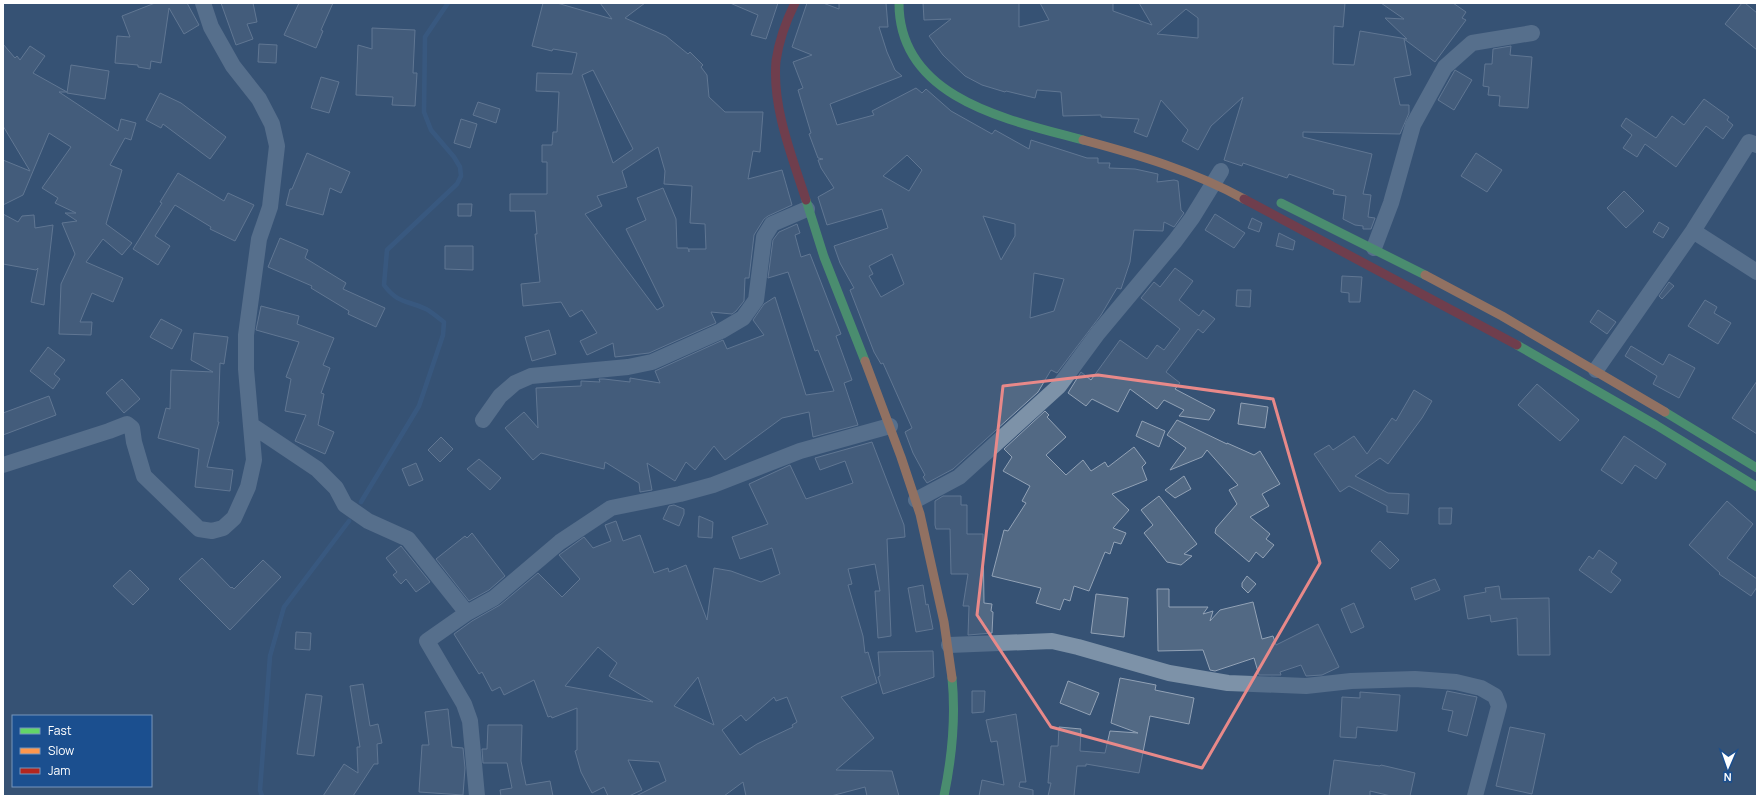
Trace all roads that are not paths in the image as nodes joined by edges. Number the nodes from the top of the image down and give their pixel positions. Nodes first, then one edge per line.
1 (203, 3) edge
2 (796, 3) edge
3 (899, 3) edge
4 (1532, 33) dead end
5 (1057, 124) dead end
6 (1093, 133) dead end
7 (1757, 145) edge
8 (1219, 174) junction
9 (1275, 200) dead end
10 (807, 209) junction
11 (1693, 230) junction
12 (1374, 248) junction
13 (1757, 272) edge
14 (1596, 370) junction
15 (483, 420) dead end
16 (250, 425) junction
17 (890, 426) junction
18 (3, 465) edge
19 (1757, 468) edge
20 (1757, 487) edge
21 (916, 500) junction
22 (467, 613) junction
23 (949, 645) junction
24 (477, 796) edge
25 (944, 796) edge
26 (1475, 796) edge

1 - 16 street
2 - 10 main road
3 - 8 main road
4 - 12 street
5 - 6 main road
7 - 11 street
8 - 20 main road
8 - 21 street
9 - 12 main road
10 - 15 street
10 - 17 main road
11 - 13 street
11 - 14 street
12 - 14 main road
14 - 19 main road
16 - 18 street
16 - 22 street
17 - 21 main road
17 - 22 street
21 - 23 main road
22 - 24 street
23 - 25 main road
23 - 26 street

